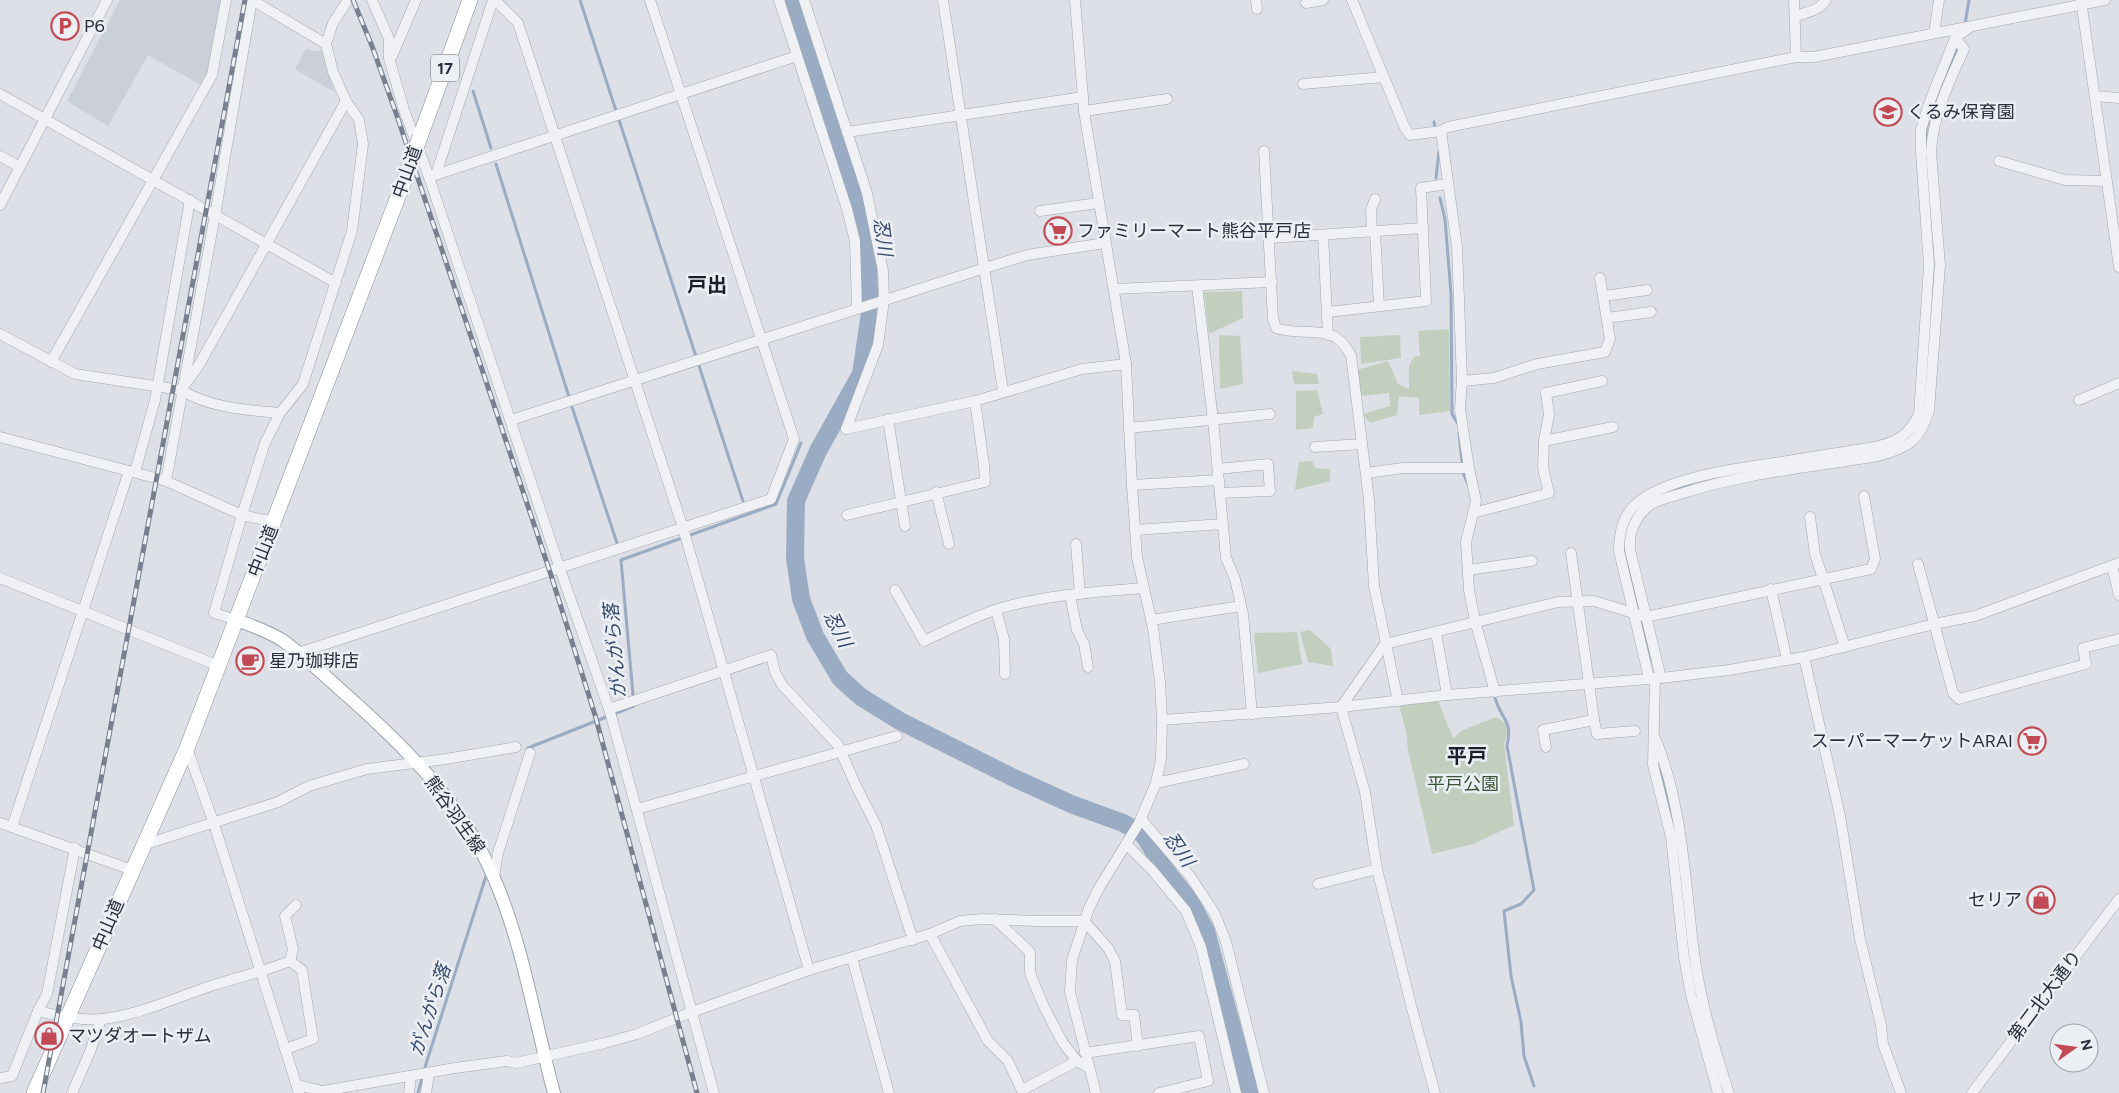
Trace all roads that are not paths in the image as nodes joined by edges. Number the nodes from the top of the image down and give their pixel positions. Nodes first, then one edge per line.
1 (107, 0) edge
2 (226, 0) edge
3 (348, 0) edge
4 (372, 0) edge
5 (416, 0) edge
6 (470, 0) edge
7 (650, 0) edge
8 (779, 0) edge
9 (804, 0) edge
10 (943, 0) edge
11 (1075, 0) edge
12 (1323, 0) edge
13 (1352, 0) edge
14 (1794, 0) edge
15 (1826, 0) edge
16 (1939, 0) edge
17 (2105, 0) edge
18 (493, 1) edge
19 (1306, 3) dead end
20 (2082, 3) edge
21 (1796, 16) junction
22 (1970, 26) junction
23 (1934, 33) junction
24 (1955, 38) junction
25 (326, 44) junction
26 (797, 56) junction
27 (1796, 57) junction
28 (389, 58) junction
29 (1384, 77) junction
30 (1304, 84) dead end
31 (0, 94) edge
32 (681, 94) junction
33 (2095, 96) junction
34 (1083, 97) junction
35 (2119, 98) edge
36 (1167, 99) dead end
37 (346, 101) junction
38 (1084, 111) junction
39 (960, 114) junction
40 (45, 119) junction
41 (847, 132) junction
42 (1441, 132) junction
43 (556, 136) junction
44 (1264, 152) dead end
45 (0, 156) edge
46 (1999, 161) dead end
47 (20, 167) junction
48 (433, 175) junction
49 (153, 180) junction
50 (2107, 181) junction
51 (1447, 184) junction
52 (1376, 198) dead end
53 (190, 200) junction
54 (1098, 203) junction
55 (0, 205) edge
56 (1040, 211) dead end
57 (215, 215) junction
58 (1423, 228) junction
59 (1374, 231) junction
60 (1323, 235) junction
61 (1270, 238) junction
62 (1105, 243) junction
63 (266, 244) junction
64 (985, 268) junction
65 (2119, 268) edge
66 (1600, 278) dead end
67 (1272, 282) junction
68 (336, 283) junction
69 (1197, 286) junction
70 (1114, 289) junction
71 (1647, 290) dead end
72 (1604, 296) junction
73 (882, 300) junction
74 (1380, 306) junction
75 (859, 308) junction
76 (1328, 312) junction
77 (1651, 312) dead end
78 (1607, 318) junction
79 (0, 334) edge
80 (1328, 334) junction
81 (761, 340) junction
82 (52, 362) junction
83 (1126, 364) junction
84 (635, 381) junction
85 (1462, 381) junction
86 (1602, 381) dead end
87 (2119, 383) edge
88 (157, 386) junction
89 (182, 390) junction
90 (1003, 391) junction
91 (2079, 400) dead end
92 (974, 401) junction
93 (280, 413) junction
94 (1270, 414) dead end
95 (511, 420) junction
96 (888, 420) junction
97 (1214, 420) junction
98 (1613, 427) dead end
99 (1129, 428) junction
100 (0, 437) edge
101 (1544, 441) junction
102 (1362, 444) junction
103 (1315, 447) dead end
104 (1469, 468) junction
105 (1218, 469) junction
106 (132, 472) junction
107 (1366, 473) junction
108 (1219, 480) junction
109 (166, 481) junction
110 (1132, 485) junction
111 (936, 492) junction
112 (1220, 493) junction
113 (1864, 496) dead end
114 (901, 501) junction
115 (1473, 513) junction
116 (242, 515) junction
117 (847, 515) dead end
118 (1810, 517) dead end
119 (274, 522) junction
120 (1223, 524) junction
121 (905, 526) dead end
122 (683, 529) junction
123 (1135, 530) junction
124 (949, 544) dead end
125 (1076, 544) dead end
126 (1571, 553) dead end
127 (1532, 561) dead end
128 (1918, 564) dead end
129 (2115, 564) edge
130 (560, 569) junction
131 (1468, 570) junction
132 (0, 578) edge
133 (1822, 580) junction
134 (1143, 588) junction
135 (1771, 589) junction
136 (895, 590) dead end
137 (1075, 594) junction
138 (2119, 595) edge
139 (1577, 601) junction
140 (1242, 606) junction
141 (996, 610) junction
142 (83, 612) junction
143 (1632, 612) junction
144 (1646, 617) junction
145 (237, 620) junction
146 (1151, 620) junction
147 (1475, 621) junction
148 (1934, 624) junction
149 (1436, 632) junction
150 (2119, 640) edge
151 (1385, 644) junction
152 (1845, 647) junction
153 (298, 653) junction
154 (1804, 657) junction
155 (1787, 660) junction
156 (220, 666) junction
157 (1088, 666) dead end
158 (723, 670) junction
159 (1005, 674) dead end
160 (1655, 678) junction
161 (1589, 684) junction
162 (1494, 692) junction
163 (1447, 695) junction
164 (1398, 701) junction
165 (1341, 707) junction
166 (611, 713) junction
167 (1252, 714) junction
168 (1162, 720) junction
169 (1594, 720) junction
170 (1635, 731) dead end
171 (897, 736) dead end
172 (516, 747) dead end
173 (1546, 747) dead end
174 (187, 748) junction
175 (841, 752) junction
176 (530, 753) dead end
177 (418, 763) junction
178 (1244, 764) dead end
179 (753, 776) junction
180 (1156, 783) junction
181 (637, 809) junction
182 (1140, 821) junction
183 (0, 823) edge
184 (214, 824) junction
185 (12, 827) junction
186 (143, 844) junction
187 (1126, 844) junction
188 (75, 848) junction
189 (1377, 869) junction
190 (132, 870) junction
191 (493, 875) junction
192 (1318, 884) dead end
193 (2119, 899) edge
194 (296, 905) dead end
195 (995, 919) junction
196 (1084, 920) junction
197 (930, 934) junction
198 (913, 940) junction
199 (852, 958) junction
200 (290, 960) junction
201 (809, 970) junction
202 (260, 971) junction
203 (1696, 994) junction
204 (38, 1012) junction
205 (692, 1012) junction
206 (68, 1018) junction
207 (101, 1019) junction
208 (1138, 1046) junction
209 (286, 1049) junction
210 (1085, 1053) junction
211 (544, 1056) junction
212 (1076, 1061) junction
213 (1089, 1068) junction
214 (420, 1074) junction
215 (0, 1078) edge
216 (298, 1089) edge
217 (1022, 1092) edge
218 (34, 1093) edge
219 (72, 1093) edge
220 (409, 1093) edge
221 (426, 1093) edge
222 (554, 1093) edge
223 (714, 1093) edge
224 (889, 1093) edge
225 (1096, 1093) edge
226 (1159, 1093) edge
227 (1236, 1093) edge
228 (1264, 1093) edge
229 (1435, 1093) edge
230 (1718, 1093) edge
231 (1729, 1093) edge
232 (1901, 1093) edge
233 (1972, 1093) edge

1 - 40 street
2 - 49 street
3 - 25 street
4 - 28 street
5 - 28 street
6 - 119 highway, 中山道 / 17, bridge
7 - 32 street
8 - 26 street
9 - 41 street
10 - 39 street
11 - 34 street
12 - 19 street
13 - 29 street
14 - 21 street
15 - 21 street
16 - 23 street
17 - 20 street
18 - 43 street
18 - 48 street
20 - 22 street
20 - 33 street
21 - 27 street
22 - 23 street
22 - 24 street
23 - 27 street
24 - 143 street
24 - 144 street
25 - 37 street
25 - 57 street
26 - 32 street
26 - 75 street
27 - 42 street
28 - 48 street
29 - 30 street
29 - 42 street
31 - 40 street
32 - 43 street
32 - 81 street
33 - 35 street
33 - 50 street
34 - 38 street
34 - 39 street
36 - 38 street
37 - 63 street
37 - 68 street
38 - 54 street
39 - 41 street
39 - 64 street
40 - 47 street
40 - 49 street
41 - 73 street
42 - 51 street
43 - 48 street
43 - 84 street
44 - 61 street
45 - 47 street
46 - 50 street
47 - 55 street
48 - 95 street
49 - 53 street
49 - 82 street
50 - 65 street
51 - 58 street
51 - 85 street
52 - 59 street
53 - 57 street
53 - 88 street
54 - 56 street
54 - 62 street
57 - 63 street
57 - 89 street
58 - 59 street
58 - 74 street
59 - 60 street
59 - 74 street
60 - 61 street
60 - 76 street
61 - 67 street
62 - 64 street
62 - 70 street
63 - 68 street
63 - 89 street
64 - 73 street
64 - 90 street
66 - 72 street
67 - 69 street
67 - 80 street
68 - 93 street
69 - 70 street
69 - 97 street
70 - 83 street
71 - 72 street
72 - 78 street
73 - 75 street
73 - 96 street
74 - 76 street
75 - 81 street
76 - 80 street
77 - 78 street
78 - 85 street
79 - 82 street
80 - 102 street
81 - 84 street
81 - 122 street
82 - 88 street
83 - 90 street
83 - 99 street
84 - 95 street
84 - 122 street
85 - 104 street
86 - 101 street
87 - 91 street
88 - 89 street
88 - 106 street
89 - 93 street
89 - 109 street
90 - 92 street
92 - 96 street
92 - 111 street
93 - 116 street
94 - 97 street
95 - 130 street
96 - 114 street
97 - 99 street
97 - 105 street
98 - 101 street
99 - 110 street
100 - 106 street
101 - 115 street
102 - 103 street
102 - 107 street
104 - 107 street
104 - 115 street
105 - 108 street
105 - 112 street
106 - 109 street
106 - 142 street
107 - 151 street
108 - 110 street
108 - 112 street
109 - 116 street
110 - 123 street
111 - 114 street
111 - 124 street
112 - 120 street
113 - 133 street
114 - 117 street
114 - 121 street
115 - 131 street
116 - 119 street
116 - 145 street
118 - 133 street
119 - 145 highway, 中山道 / 17
120 - 123 street
120 - 140 street
122 - 130 street
122 - 158 street
123 - 134 street
125 - 137 street
126 - 139 street
127 - 131 street
128 - 148 street
129 - 138 street
129 - 148 street
130 - 153 street
130 - 166 street
131 - 147 street
132 - 142 street
133 - 135 street
133 - 152 street
134 - 137 street
134 - 146 street
135 - 144 street
135 - 155 street
136 - 141 street
137 - 141 street
137 - 157 street
139 - 143 street
139 - 147 street
139 - 161 street
140 - 146 street
140 - 167 street
141 - 159 street
142 - 156 street
142 - 185 street
143 - 144 street
143 - 160 street
144 - 160 street
145 - 153 main road, 熊谷羽生線
145 - 156 highway, 中山道 / 17
146 - 168 street
147 - 149 street
147 - 162 street
148 - 150 street
148 - 152 street
149 - 151 street
149 - 163 street
151 - 164 street
151 - 165 street
152 - 154 street
153 - 177 main road, 熊谷羽生線
154 - 155 street
154 - 232 street
155 - 160 street
156 - 174 highway, 中山道 / 17
158 - 166 street
158 - 175 street
158 - 179 street
160 - 161 street
160 - 203 street
161 - 162 street
161 - 169 street
162 - 163 street
163 - 164 street
164 - 165 street
165 - 167 street
165 - 189 street
166 - 181 street
167 - 168 street
168 - 180 street
169 - 170 street
169 - 173 street
171 - 175 street
172 - 177 street
174 - 184 street
174 - 186 highway, 中山道 / 17
175 - 179 street
175 - 198 street
176 - 191 street
177 - 184 street
177 - 191 main road, 熊谷羽生線
178 - 180 street
179 - 181 street
179 - 201 street
180 - 182 street
181 - 205 street
182 - 187 street
182 - 228 street
183 - 185 street
184 - 186 street
184 - 202 street
185 - 188 street
186 - 190 highway, 中山道 / 17
187 - 196 street
187 - 227 street
188 - 190 street
188 - 204 street
189 - 192 street
189 - 229 street
190 - 206 highway, 中山道 / 17
191 - 211 main road, 熊谷羽生線
193 - 233 street, 第二北大通り
194 - 200 street
195 - 196 street
195 - 197 street
195 - 212 street
196 - 208 street
196 - 210 street
197 - 198 street
197 - 217 street
198 - 199 street
199 - 201 street
199 - 224 street
200 - 202 street
200 - 209 street
201 - 205 street
202 - 207 street
202 - 209 street
203 - 230 street
203 - 231 street
204 - 206 street
204 - 215 street
205 - 211 street
205 - 223 street
206 - 207 street
206 - 218 highway, 中山道 / 17
207 - 219 street
208 - 210 street
208 - 226 street
209 - 216 street
210 - 213 street
211 - 214 street
211 - 222 main road, 熊谷羽生線
212 - 213 street
212 - 217 street
213 - 225 street
214 - 216 street
214 - 220 street
214 - 221 street

